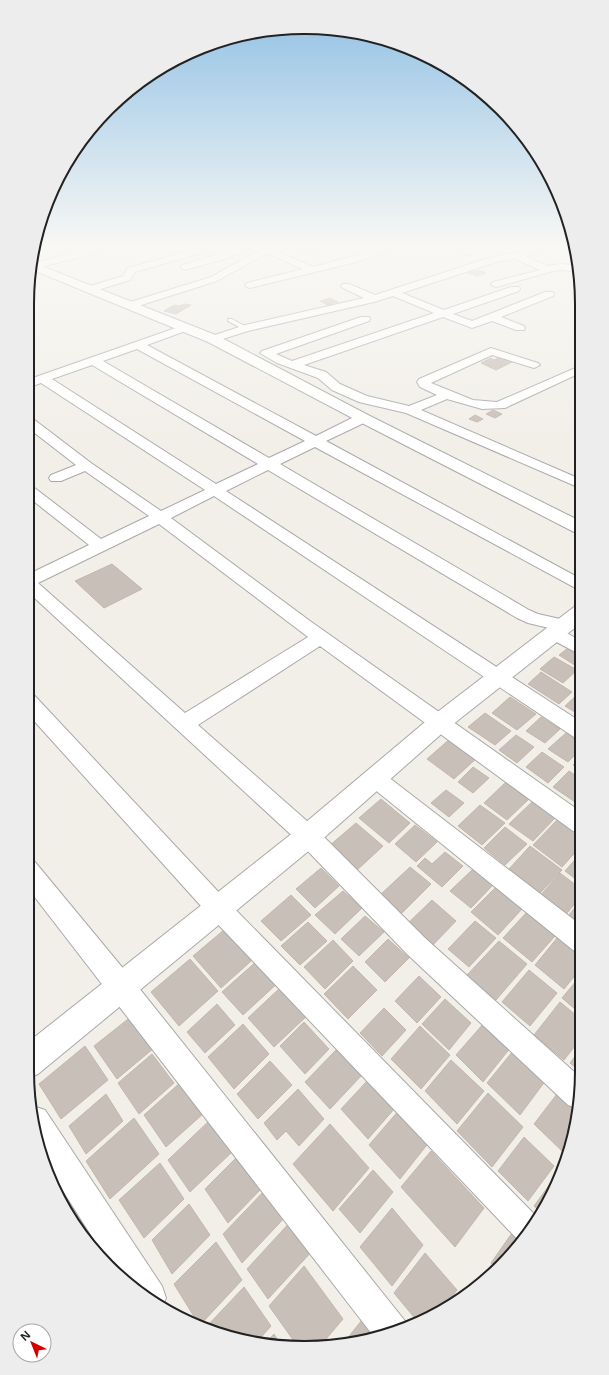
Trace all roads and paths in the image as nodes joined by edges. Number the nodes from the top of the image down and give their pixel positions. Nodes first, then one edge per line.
1 (152, 313) edge
2 (311, 313) edge
3 (440, 313) joint
4 (501, 313) edge
5 (491, 317) junction
6 (365, 319) dead end
7 (230, 320) dead end
8 (187, 327) junction
9 (245, 328) junction
10 (520, 328) dead end
11 (213, 339) junction
12 (137, 344) junction
13 (93, 360) junction
14 (286, 363) junction
15 (263, 365) junction
16 (534, 365) dead end
17 (575, 371) edge
18 (42, 379) junction
19 (34, 382) edge
20 (346, 392) junction
21 (447, 395) junction
22 (328, 400) junction
23 (410, 410) junction
24 (363, 418) junction
25 (34, 426) edge
26 (316, 441) junction
27 (270, 464) junction
28 (86, 466) junction
29 (56, 478) dead end
30 (575, 482) edge
31 (215, 490) junction
32 (34, 494) edge
33 (160, 517) junction
34 (575, 525) edge
35 (100, 546) junction
36 (34, 579) edge
37 (575, 583) edge
38 (34, 588) edge
39 (565, 623) edge
40 (321, 636) junction
41 (575, 639) edge
42 (497, 678) junction
43 (34, 708) edge
44 (439, 723) junction
45 (184, 724) junction
46 (575, 728) edge
47 (376, 779) junction
48 (575, 820) edge
49 (308, 836) junction
50 (34, 878) edge
51 (218, 908) junction
52 (575, 936) edge
53 (122, 987) junction
54 (34, 1057) edge
55 (574, 1091) edge
56 (40, 1128) edge
57 (524, 1227) edge
58 (143, 1287) edge
59 (389, 1328) edge

1 - 8 street
2 - 9 street
3 - 5 street
3 - 14 street
4 - 5 street
5 - 10 street
6 - 14 street
7 - 9 lane
8 - 11 street
8 - 12 street
9 - 11 street
11 - 15 street
12 - 13 street
12 - 26 street
13 - 18 street
13 - 27 street
14 - 15 street
14 - 20 street
15 - 22 street
16 - 21 street
17 - 21 street
18 - 19 street
18 - 31 street
20 - 22 street
20 - 23 street
21 - 23 street
22 - 24 street
23 - 30 street
24 - 26 street
24 - 34 street
25 - 28 street
26 - 27 street
26 - 37 street
27 - 31 street
27 - 39 street
28 - 29 street
28 - 33 street
31 - 33 street
31 - 42 street
32 - 35 street
33 - 35 street
33 - 40 street
35 - 36 street
38 - 45 street
39 - 41 street
39 - 42 street
40 - 44 street
40 - 45 street
42 - 44 street
42 - 46 street
43 - 51 street
44 - 47 street
44 - 48 street
45 - 49 street
47 - 49 street
47 - 52 street
49 - 51 street
49 - 55 street
50 - 53 street
51 - 53 street
51 - 57 street
53 - 54 street
53 - 59 street
56 - 58 street

